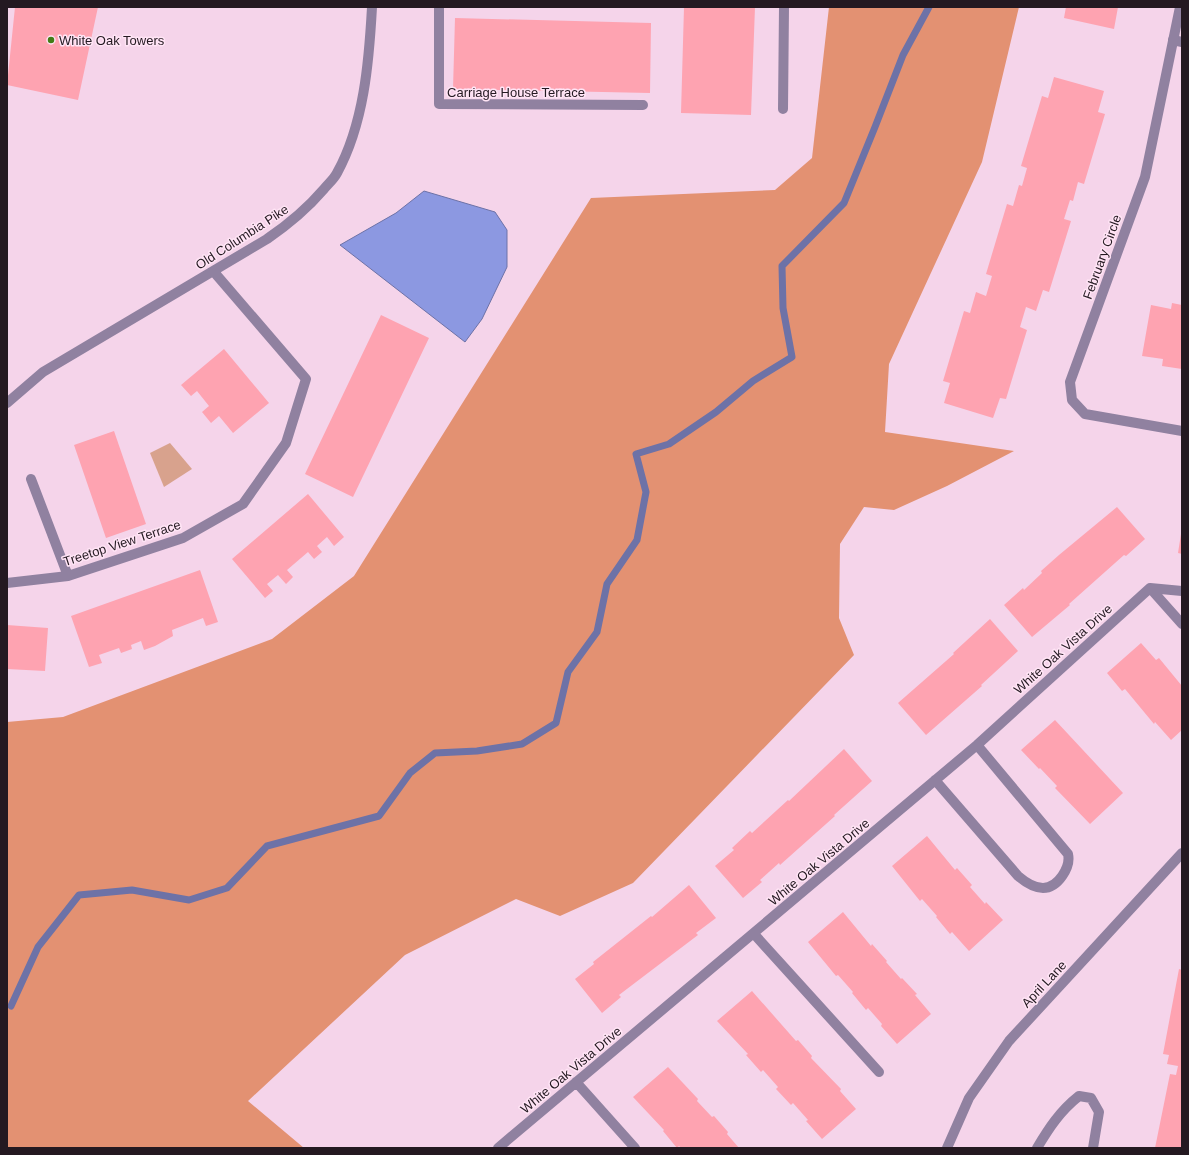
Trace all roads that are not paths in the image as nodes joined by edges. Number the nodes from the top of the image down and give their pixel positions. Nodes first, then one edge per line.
1 (372, 7) edge
2 (439, 7) edge
3 (784, 7) edge
4 (1180, 7) edge
5 (1177, 41) edge
6 (643, 105) dead end
7 (783, 110) dead end
8 (214, 272) junction
9 (7, 403) edge
10 (1182, 431) edge
11 (31, 479) dead end
12 (68, 576) junction
13 (7, 584) edge
14 (1150, 588) junction
15 (1182, 590) edge
16 (1182, 624) edge
17 (977, 745) junction
18 (935, 780) junction
19 (1182, 853) edge
20 (754, 934) junction
21 (879, 1072) dead end
22 (576, 1082) junction
23 (498, 1148) edge
24 (635, 1148) edge
25 (947, 1148) edge
26 (1037, 1148) edge
27 (1093, 1148) edge

1 - 8 street, Old Columbia Pike
2 - 6 street, Carriage House Terrace
3 - 7 street
4 - 5 street, February Circle
5 - 10 street, February Circle
8 - 9 street, Old Columbia Pike
8 - 12 street, Treetop View Terrace
11 - 12 street
12 - 13 street, Treetop View Terrace
14 - 15 street
14 - 16 street
14 - 17 street, White Oak Vista Drive
17 - 18 street, White Oak Vista Drive
17 - 18 street
18 - 20 street, White Oak Vista Drive
19 - 25 street, April Lane
20 - 21 street
20 - 22 street, White Oak Vista Drive
22 - 23 street, White Oak Vista Drive
22 - 24 street
26 - 27 street

